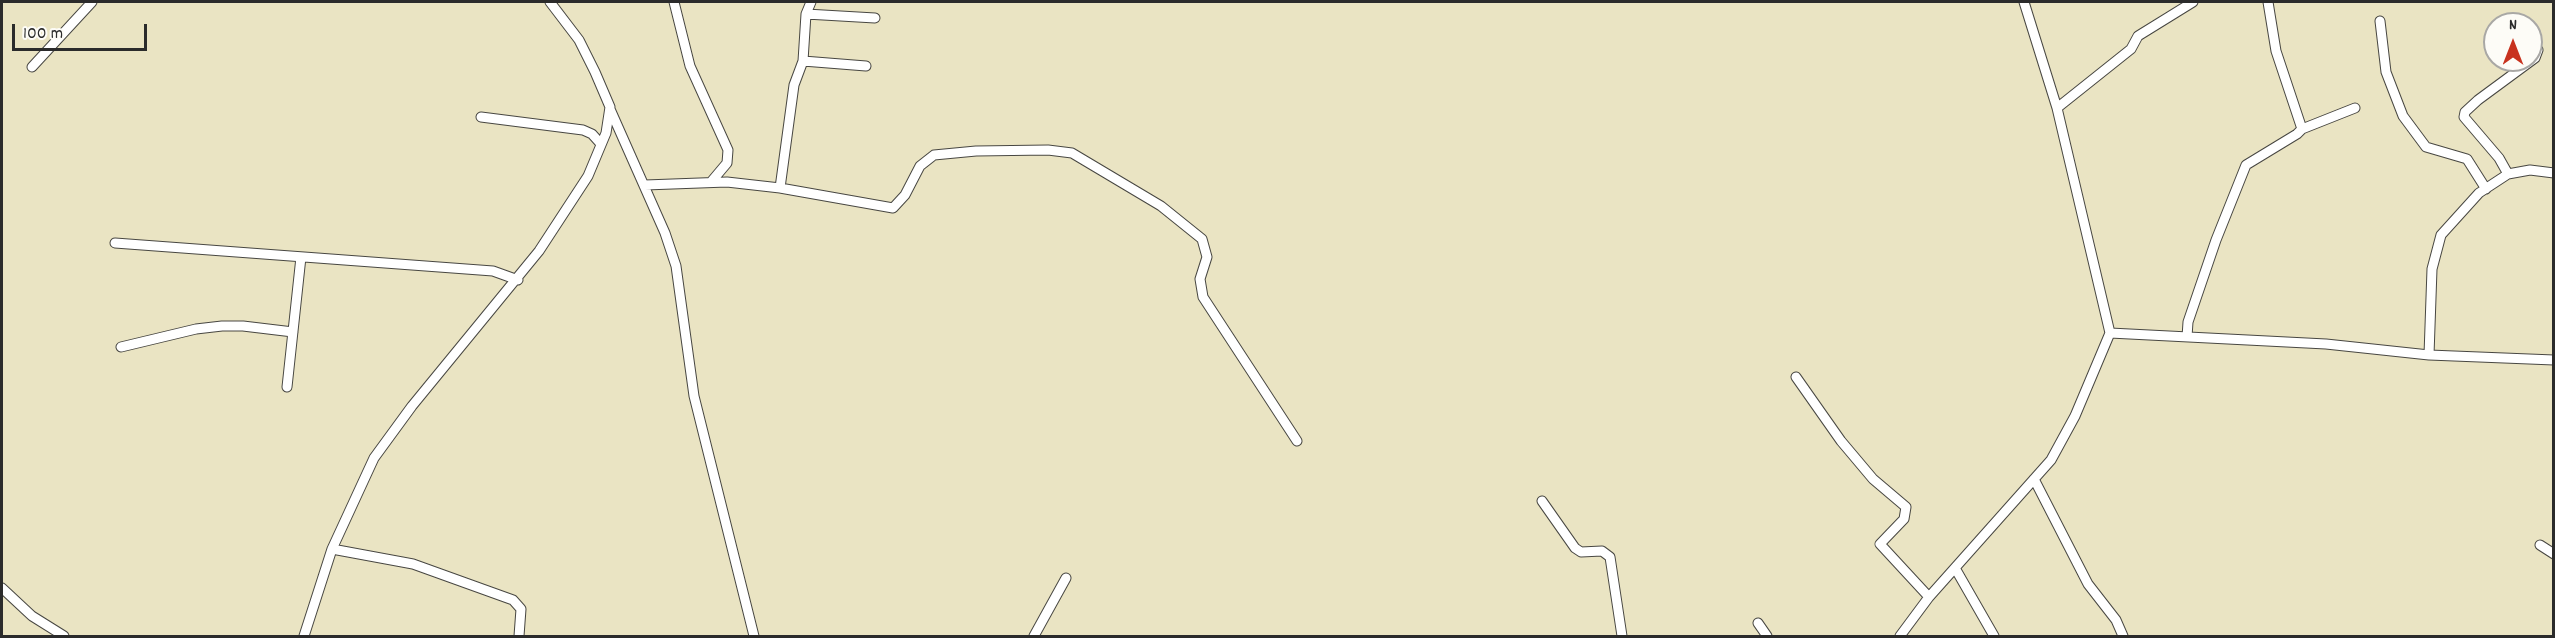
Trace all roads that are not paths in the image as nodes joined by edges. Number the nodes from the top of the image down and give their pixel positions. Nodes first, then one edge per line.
1 (92, 2) edge
2 (550, 2) edge
3 (674, 2) edge
4 (811, 2) edge
5 (2024, 2) edge
6 (2193, 2) edge
7 (2268, 2) edge
8 (806, 14) junction
9 (874, 18) dead end
10 (2380, 21) dead end
11 (803, 61) junction
12 (866, 66) dead end
13 (32, 67) dead end
14 (2516, 72) edge
15 (610, 107) junction
16 (2057, 108) junction
17 (2355, 108) dead end
18 (481, 117) dead end
19 (2302, 129) junction
20 (602, 144) junction
21 (2553, 172) edge
22 (2508, 174) junction
23 (711, 182) junction
24 (645, 185) junction
25 (780, 188) junction
26 (2486, 189) junction
27 (115, 243) dead end
28 (301, 257) junction
29 (518, 280) junction
30 (293, 332) junction
31 (2110, 333) junction
32 (2187, 338) junction
33 (121, 347) dead end
34 (2429, 355) junction
35 (2553, 360) edge
36 (1796, 376) dead end
37 (287, 387) dead end
38 (1297, 441) dead end
39 (2034, 479) junction
40 (1542, 501) dead end
41 (2540, 545) dead end
42 (332, 549) junction
43 (2553, 554) edge
44 (1955, 568) junction
45 (1066, 578) dead end
46 (2, 588) edge
47 (1929, 597) junction
48 (1758, 623) dead end
49 (64, 636) edge
50 (304, 636) edge
51 (519, 636) edge
52 (754, 636) edge
53 (1034, 636) edge
54 (1622, 636) edge
55 (1767, 636) edge
56 (1900, 636) edge
57 (1994, 636) edge
58 (2123, 636) edge

1 - 13 street
2 - 15 street
3 - 23 street
4 - 8 street
5 - 16 street
6 - 16 street
7 - 19 street
8 - 9 street
8 - 11 street
10 - 26 street
11 - 12 street
11 - 25 street
14 - 22 street
15 - 20 street
15 - 24 street
16 - 31 street
17 - 19 street
18 - 20 street
19 - 32 street
20 - 29 street
21 - 22 street
22 - 26 street
23 - 24 street
23 - 25 street
24 - 52 street
25 - 38 street
26 - 34 street
27 - 28 street
28 - 29 street
28 - 30 street
29 - 42 street
30 - 33 street
30 - 37 street
31 - 32 street
31 - 39 street
32 - 34 street
34 - 35 street
36 - 47 street
39 - 44 street
39 - 58 street
40 - 54 street
41 - 43 street
42 - 50 street
42 - 51 street
44 - 47 street
44 - 57 street
45 - 53 street
46 - 49 street
47 - 56 street
48 - 55 street

